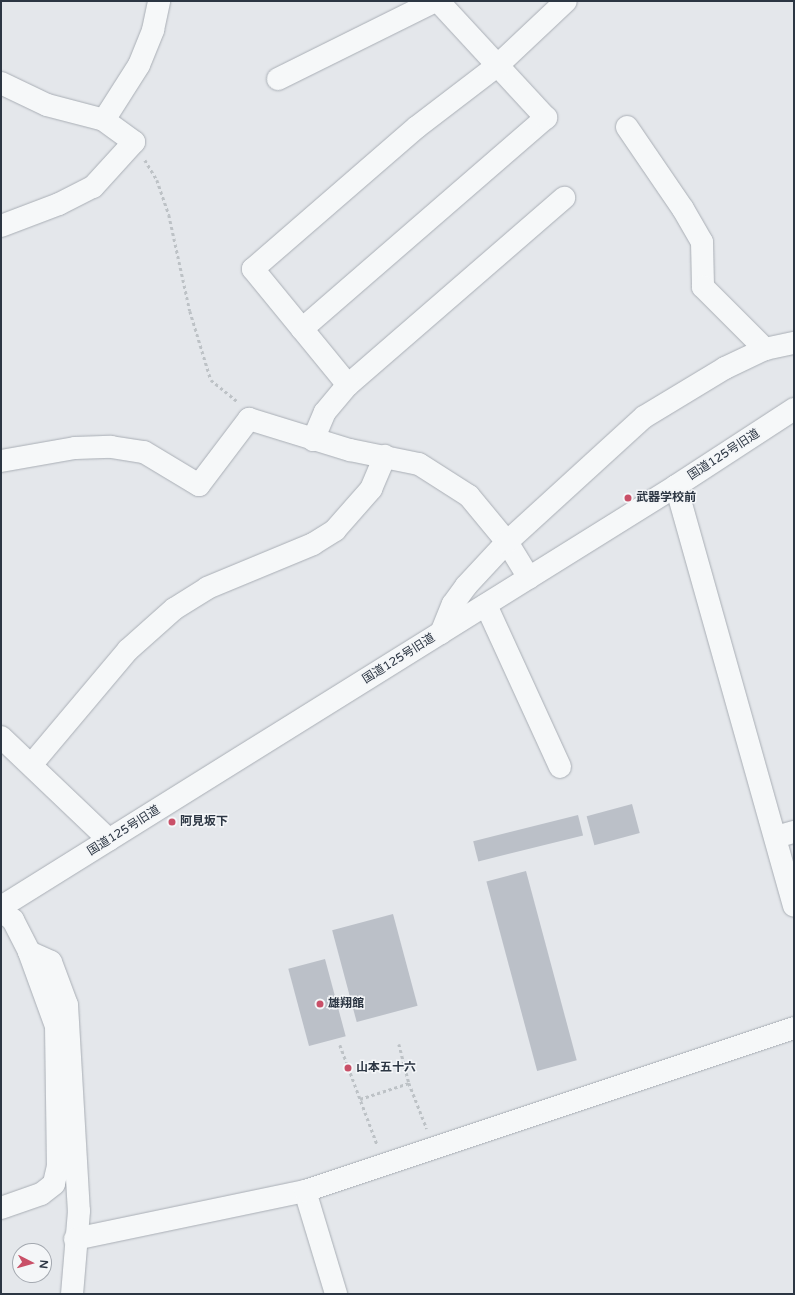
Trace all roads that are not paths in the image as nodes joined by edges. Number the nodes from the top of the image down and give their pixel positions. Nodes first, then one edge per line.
1 (159, 1) edge
2 (435, 1) edge
3 (438, 1) edge
4 (566, 1) edge
5 (498, 65) junction
6 (278, 79) dead end
7 (1, 83) edge
8 (104, 120) junction
9 (627, 127) dead end
10 (564, 198) dead end
11 (1, 226) edge
12 (302, 329) junction
13 (794, 343) edge
14 (765, 349) junction
15 (348, 385) junction
16 (794, 409) edge
17 (313, 440) junction
18 (385, 456) junction
19 (1, 461) edge
20 (676, 486) junction
21 (507, 542) junction
22 (529, 578) junction
23 (486, 605) junction
24 (441, 633) junction
25 (1, 737) edge
26 (32, 764) junction
27 (560, 767) dead end
28 (785, 835) edge
29 (109, 840) junction
30 (794, 906) edge
31 (1, 907) edge
32 (1, 911) edge
33 (29, 952) junction
34 (794, 1028) edge
35 (305, 1191) junction
36 (1, 1208) edge
37 (75, 1239) junction
38 (72, 1294) edge
39 (336, 1294) edge

1 - 8 street
2 - 6 street
3 - 5 street
4 - 5 street
5 - 12 street
5 - 12 street
7 - 8 street
8 - 11 street
9 - 14 street
10 - 15 street
12 - 15 street
13 - 14 street
14 - 21 street
15 - 17 street
16 - 20 street, 国道125号旧道
17 - 18 street
17 - 19 street
18 - 21 street
18 - 26 street
20 - 22 street, 国道125号旧道
20 - 28 street
21 - 22 street
21 - 24 street
22 - 23 street, 国道125号旧道
23 - 24 street, 国道125号旧道
23 - 27 street
24 - 29 street, 国道125号旧道
25 - 26 street
26 - 29 street
28 - 30 street
29 - 31 street, 国道125号旧道
32 - 33 street
33 - 36 street
33 - 37 street
34 - 35 street
35 - 37 street
35 - 39 street
37 - 38 street

